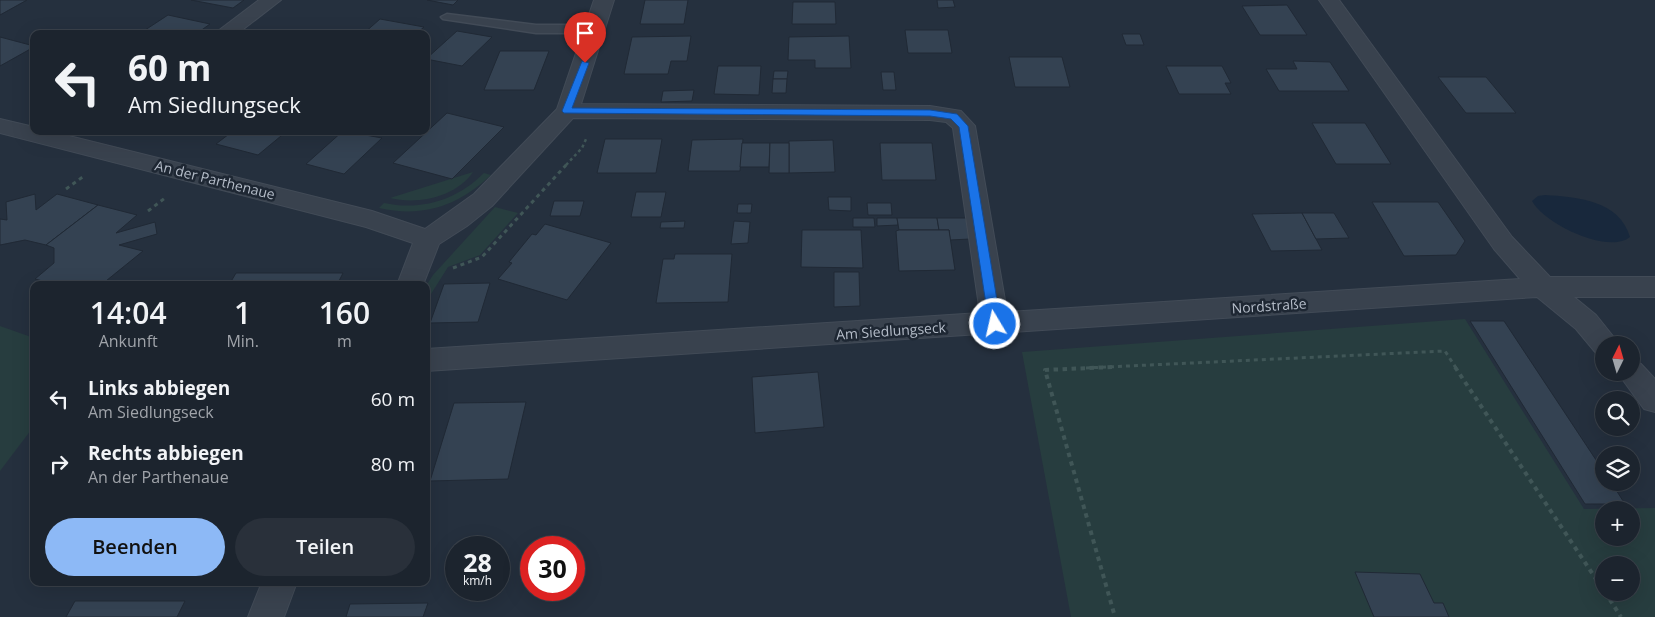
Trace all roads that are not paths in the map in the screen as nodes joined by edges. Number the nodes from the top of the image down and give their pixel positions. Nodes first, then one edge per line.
1 (271, 0) edge
2 (604, 0) edge
3 (1329, 0) edge
4 (447, 17) dead end
5 (595, 29) junction
6 (230, 30) edge
7 (567, 111) junction
8 (0, 126) edge
9 (30, 130) edge
10 (65, 135) edge
11 (79, 137) edge
12 (428, 239) junction
13 (414, 277) edge
14 (1543, 287) junction
15 (1655, 287) edge
16 (995, 324) junction
17 (1598, 336) edge
18 (430, 360) edge
19 (1639, 381) edge
20 (1655, 400) edge
21 (278, 586) edge
22 (266, 617) edge

1 - 6 street
2 - 5 street
3 - 14 street
4 - 5 lane
5 - 7 street
7 - 12 street
7 - 16 street
8 - 9 street, An der Parthenaue
10 - 11 street, An der Parthenaue
11 - 12 street, An der Parthenaue
12 - 13 street
14 - 15 street, Nordstraße
14 - 16 street, Nordstraße
14 - 17 street
16 - 18 street, Am Siedlungseck
19 - 20 street
21 - 22 street

